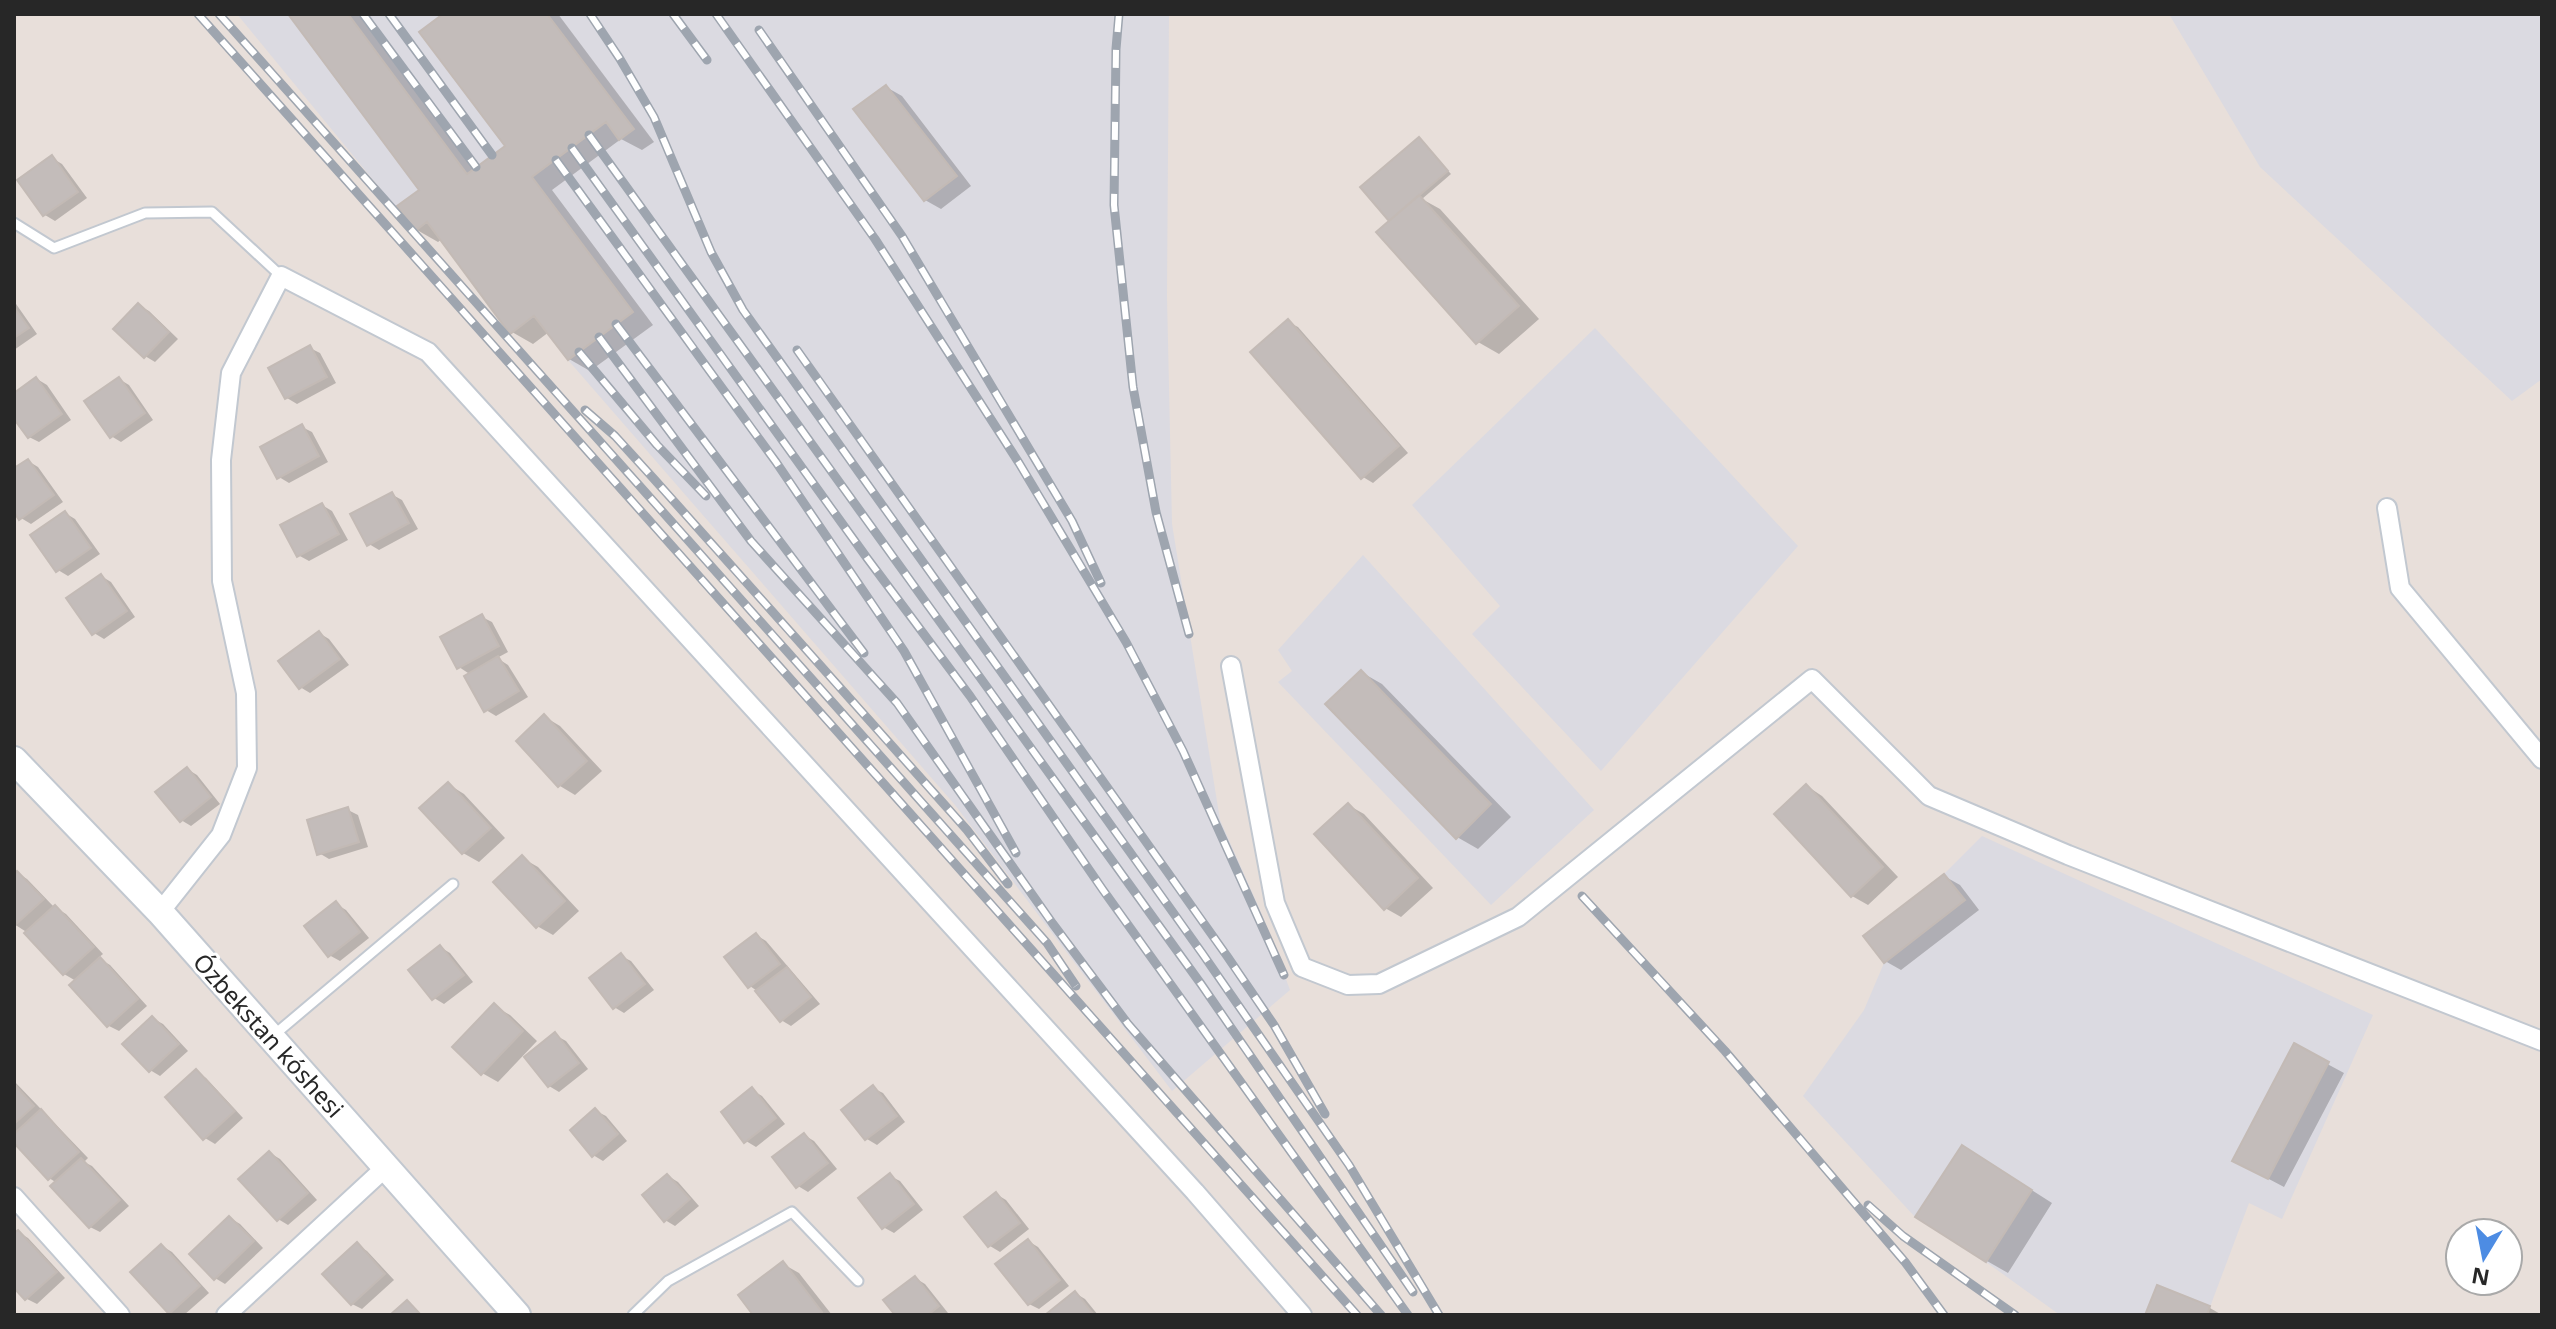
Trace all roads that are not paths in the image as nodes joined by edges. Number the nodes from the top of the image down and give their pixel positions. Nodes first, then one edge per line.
1 (14, 223) edge
2 (281, 276) junction
3 (2387, 508) dead end
4 (1231, 666) dead end
5 (2542, 759) edge
6 (14, 760) edge
7 (453, 884) dead end
8 (160, 912) junction
9 (271, 1038) junction
10 (2542, 1041) edge
11 (386, 1167) junction
12 (14, 1197) edge
13 (858, 1281) dead end
14 (120, 1315) edge
15 (226, 1315) edge
16 (517, 1315) edge
17 (633, 1315) edge
18 (1302, 1315) edge

1 - 2 lane
2 - 8 street
2 - 18 street
3 - 5 street
4 - 10 street
6 - 8 street, Ózbekstan kóshesi
7 - 9 lane
8 - 9 street, Ózbekstan kóshesi
9 - 11 street, Ózbekstan kóshesi
11 - 15 street
11 - 16 street, Ózbekstan kóshesi
12 - 14 street
13 - 17 lane

